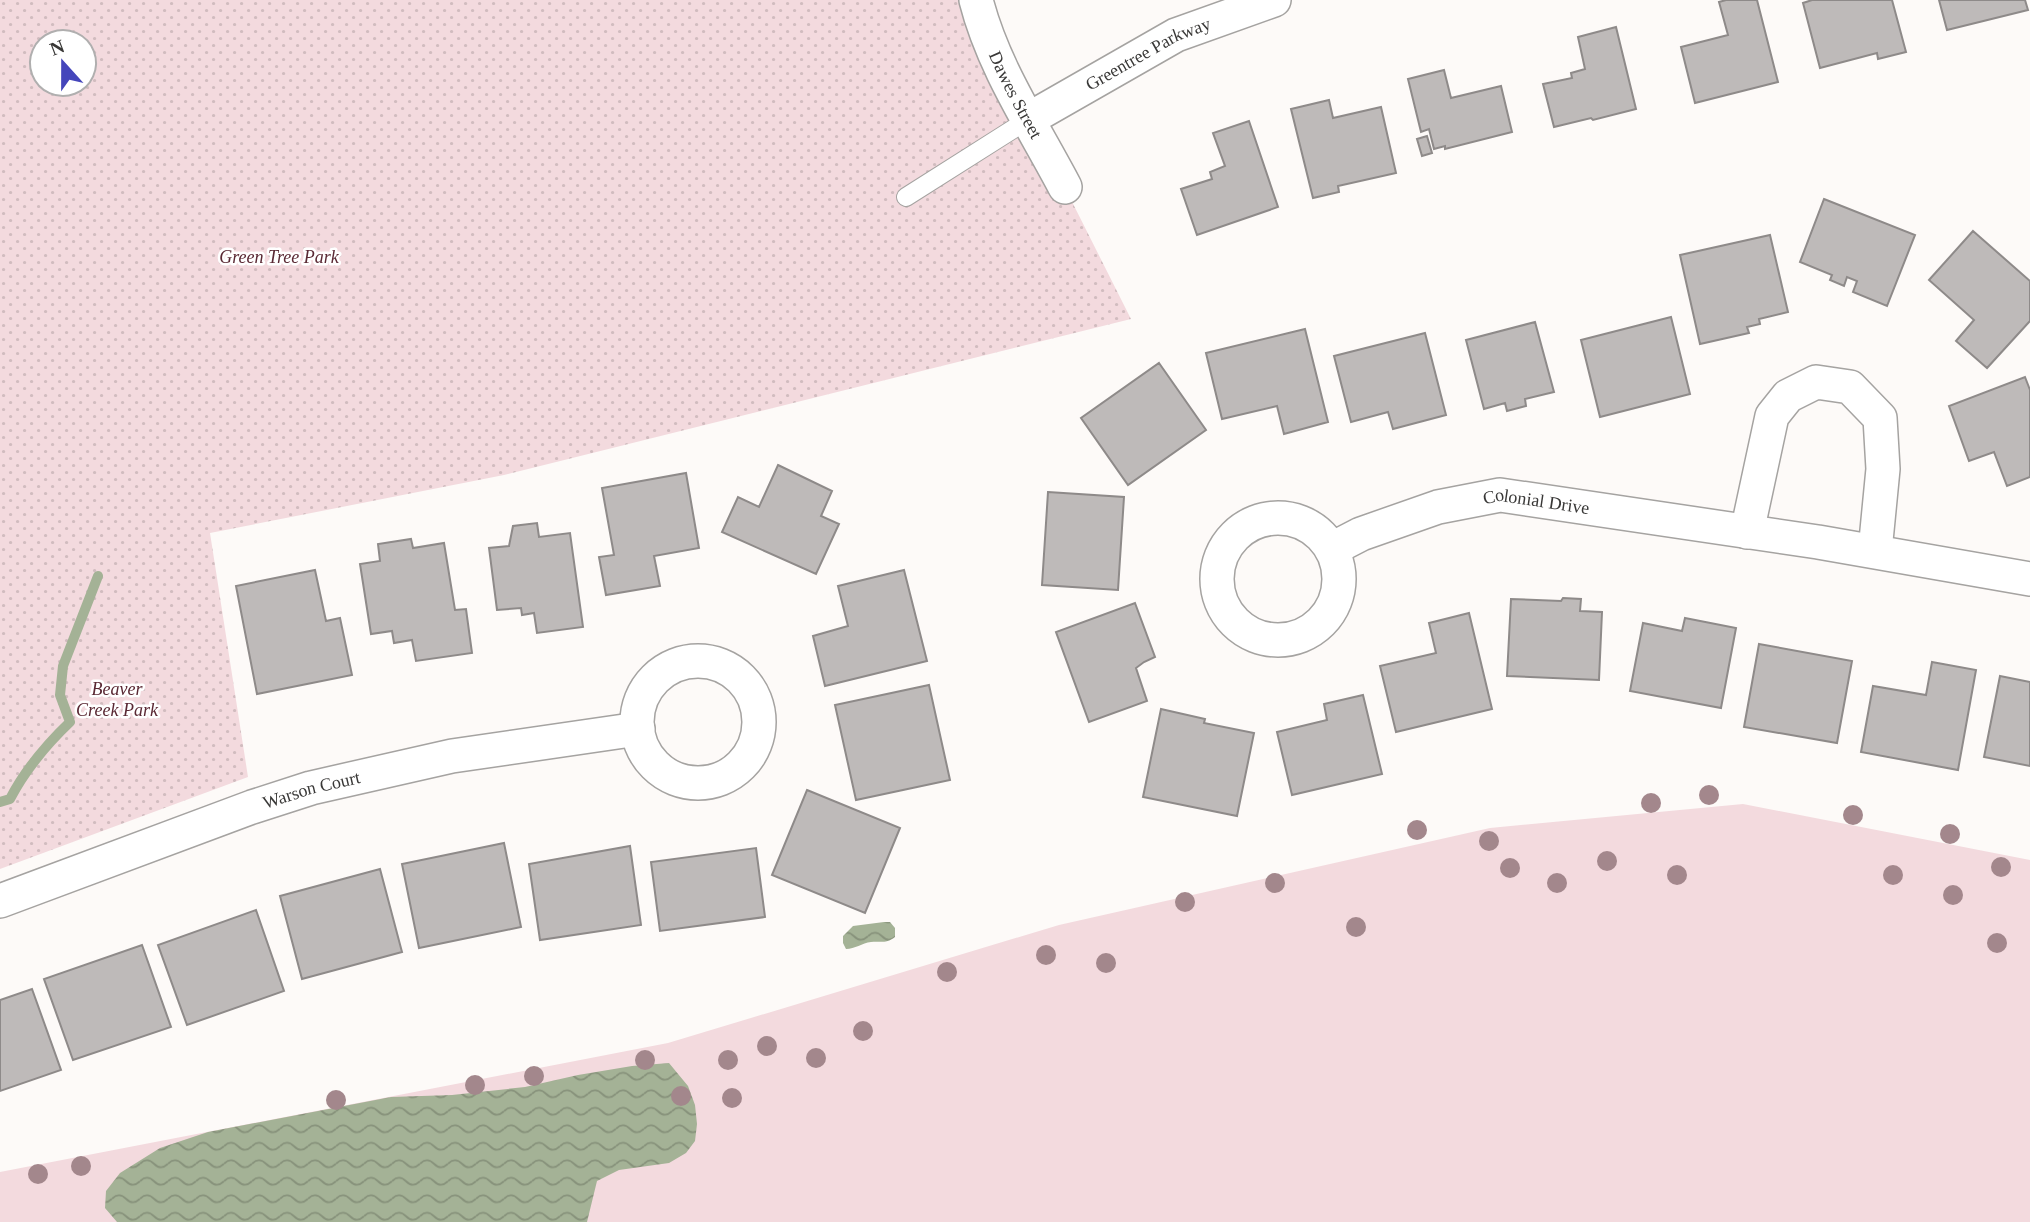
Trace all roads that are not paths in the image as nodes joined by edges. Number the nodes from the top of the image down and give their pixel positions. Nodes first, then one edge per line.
1 (976, 0) edge
2 (1274, 0) edge
3 (1029, 119) junction
4 (1065, 187) dead end
5 (906, 197) dead end
6 (1747, 532) junction
7 (1332, 549) dead end
8 (1875, 551) junction
9 (2030, 579) edge
10 (638, 729) dead end
11 (0, 901) edge

1 - 3 street, Dawes Street
2 - 3 street, Greentree Parkway
3 - 4 street, Dawes Street
3 - 5 lane
6 - 7 street, Colonial Drive
6 - 8 street, Colonial Drive
6 - 8 street
8 - 9 street, Colonial Drive
10 - 11 street, Warson Court

